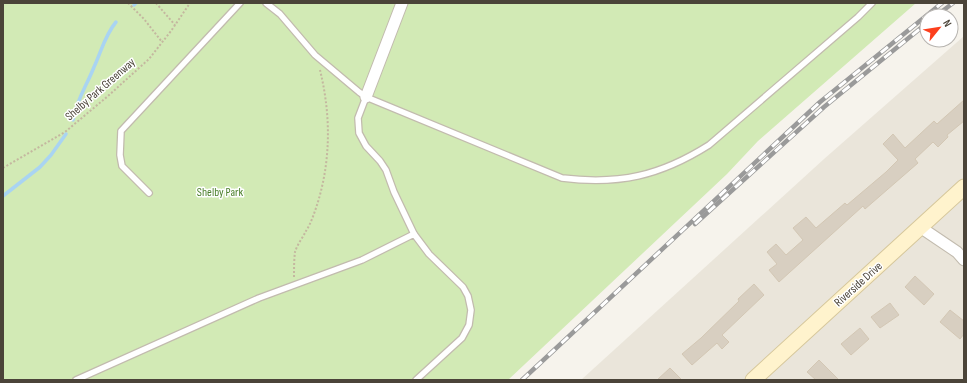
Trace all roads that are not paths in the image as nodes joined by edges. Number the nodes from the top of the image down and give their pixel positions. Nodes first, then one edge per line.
1 (240, 3) edge
2 (266, 3) edge
3 (402, 3) edge
4 (872, 3) edge
5 (366, 97) junction
6 (964, 187) edge
7 (149, 193) dead end
8 (920, 227) junction
9 (414, 234) junction
10 (964, 260) edge
11 (760, 378) edge
12 (76, 380) edge
13 (416, 380) edge

1 - 7 lane
2 - 5 lane
3 - 5 street
4 - 5 lane
5 - 9 lane
6 - 8 street, Riverside Drive
8 - 10 street
8 - 11 street, Riverside Drive
9 - 12 lane
9 - 13 lane

